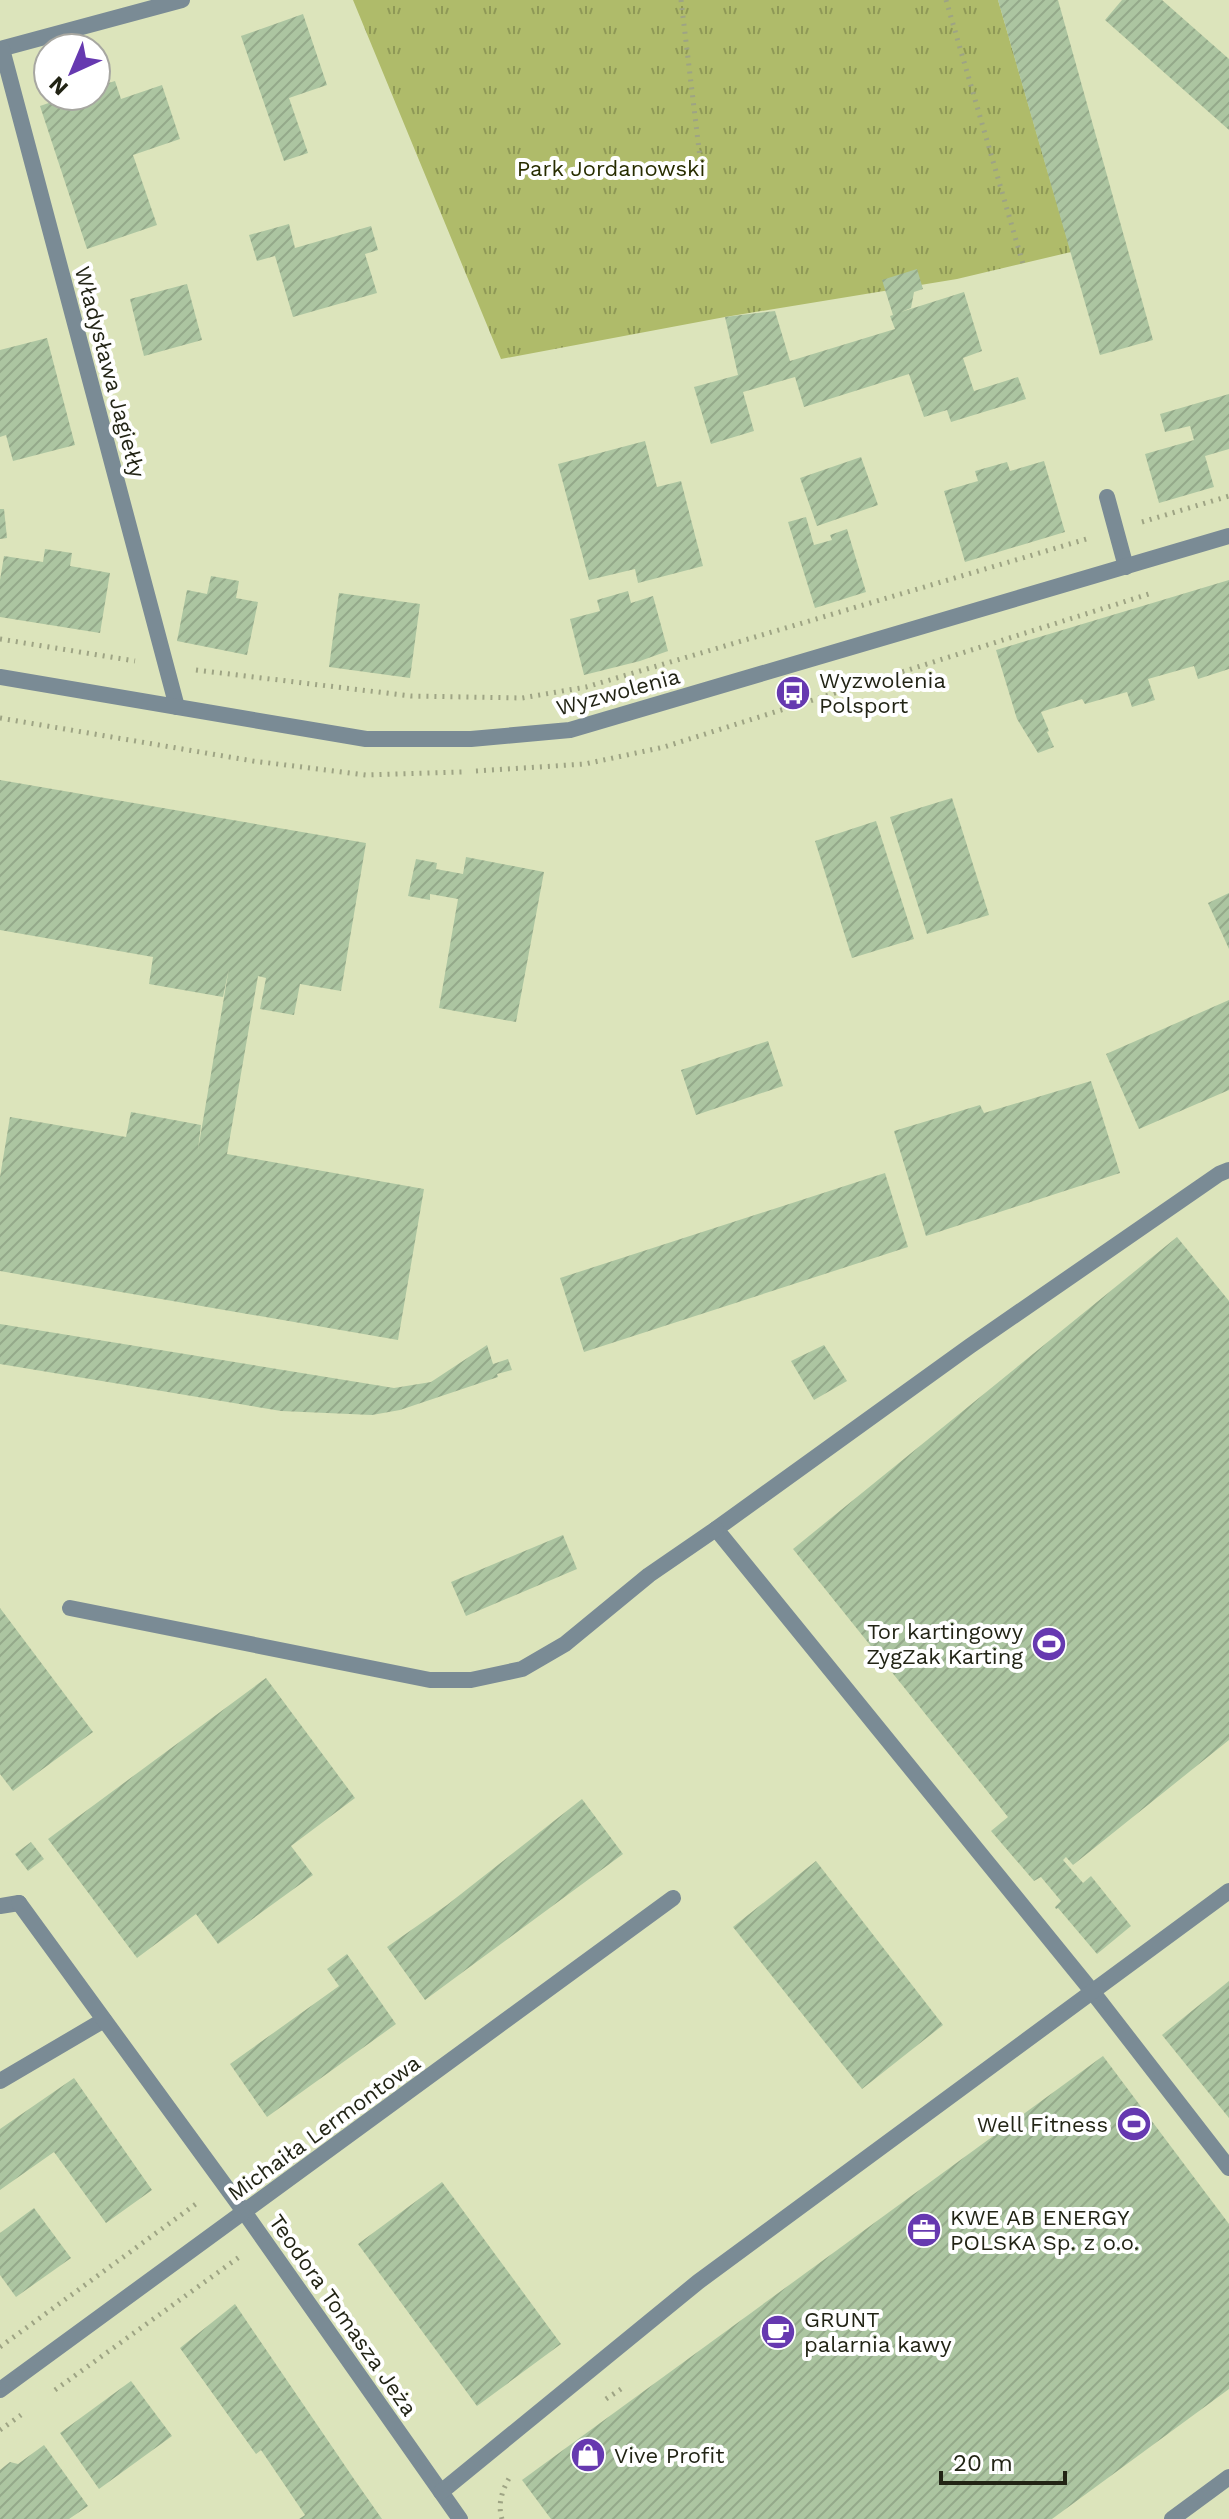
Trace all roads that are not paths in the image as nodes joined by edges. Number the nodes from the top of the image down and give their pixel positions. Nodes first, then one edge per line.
1 (182, 0) edge
2 (1, 49) edge
3 (1107, 497) dead end
4 (1229, 536) edge
5 (1126, 567) junction
6 (0, 677) edge
7 (177, 707) junction
8 (1229, 1170) edge
9 (716, 1529) junction
10 (70, 1608) dead end
11 (1229, 1891) edge
12 (673, 1898) dead end
13 (0, 1906) edge
14 (1091, 1990) junction
15 (104, 2020) junction
16 (0, 2081) edge
17 (1229, 2168) edge
18 (245, 2213) junction
19 (0, 2390) edge
20 (1229, 2477) edge
21 (441, 2492) junction
22 (460, 2519) edge
23 (1172, 2519) edge

1 - 2 street
2 - 7 street, Władysława Jagiełły
3 - 5 street
4 - 5 street, Wyzwolenia
5 - 7 street, Wyzwolenia
6 - 7 street, Wyzwolenia
8 - 9 street
9 - 10 street
9 - 14 street
11 - 14 street
12 - 18 street, Michaiła Lermontowa
13 - 15 street, Teodora Tomasza Jeża
14 - 17 street
14 - 21 street
15 - 16 street
15 - 18 street, Teodora Tomasza Jeża
18 - 19 street, Michaiła Lermontowa
18 - 21 street, Teodora Tomasza Jeża
20 - 23 street
21 - 22 street, Teodora Tomasza Jeża

